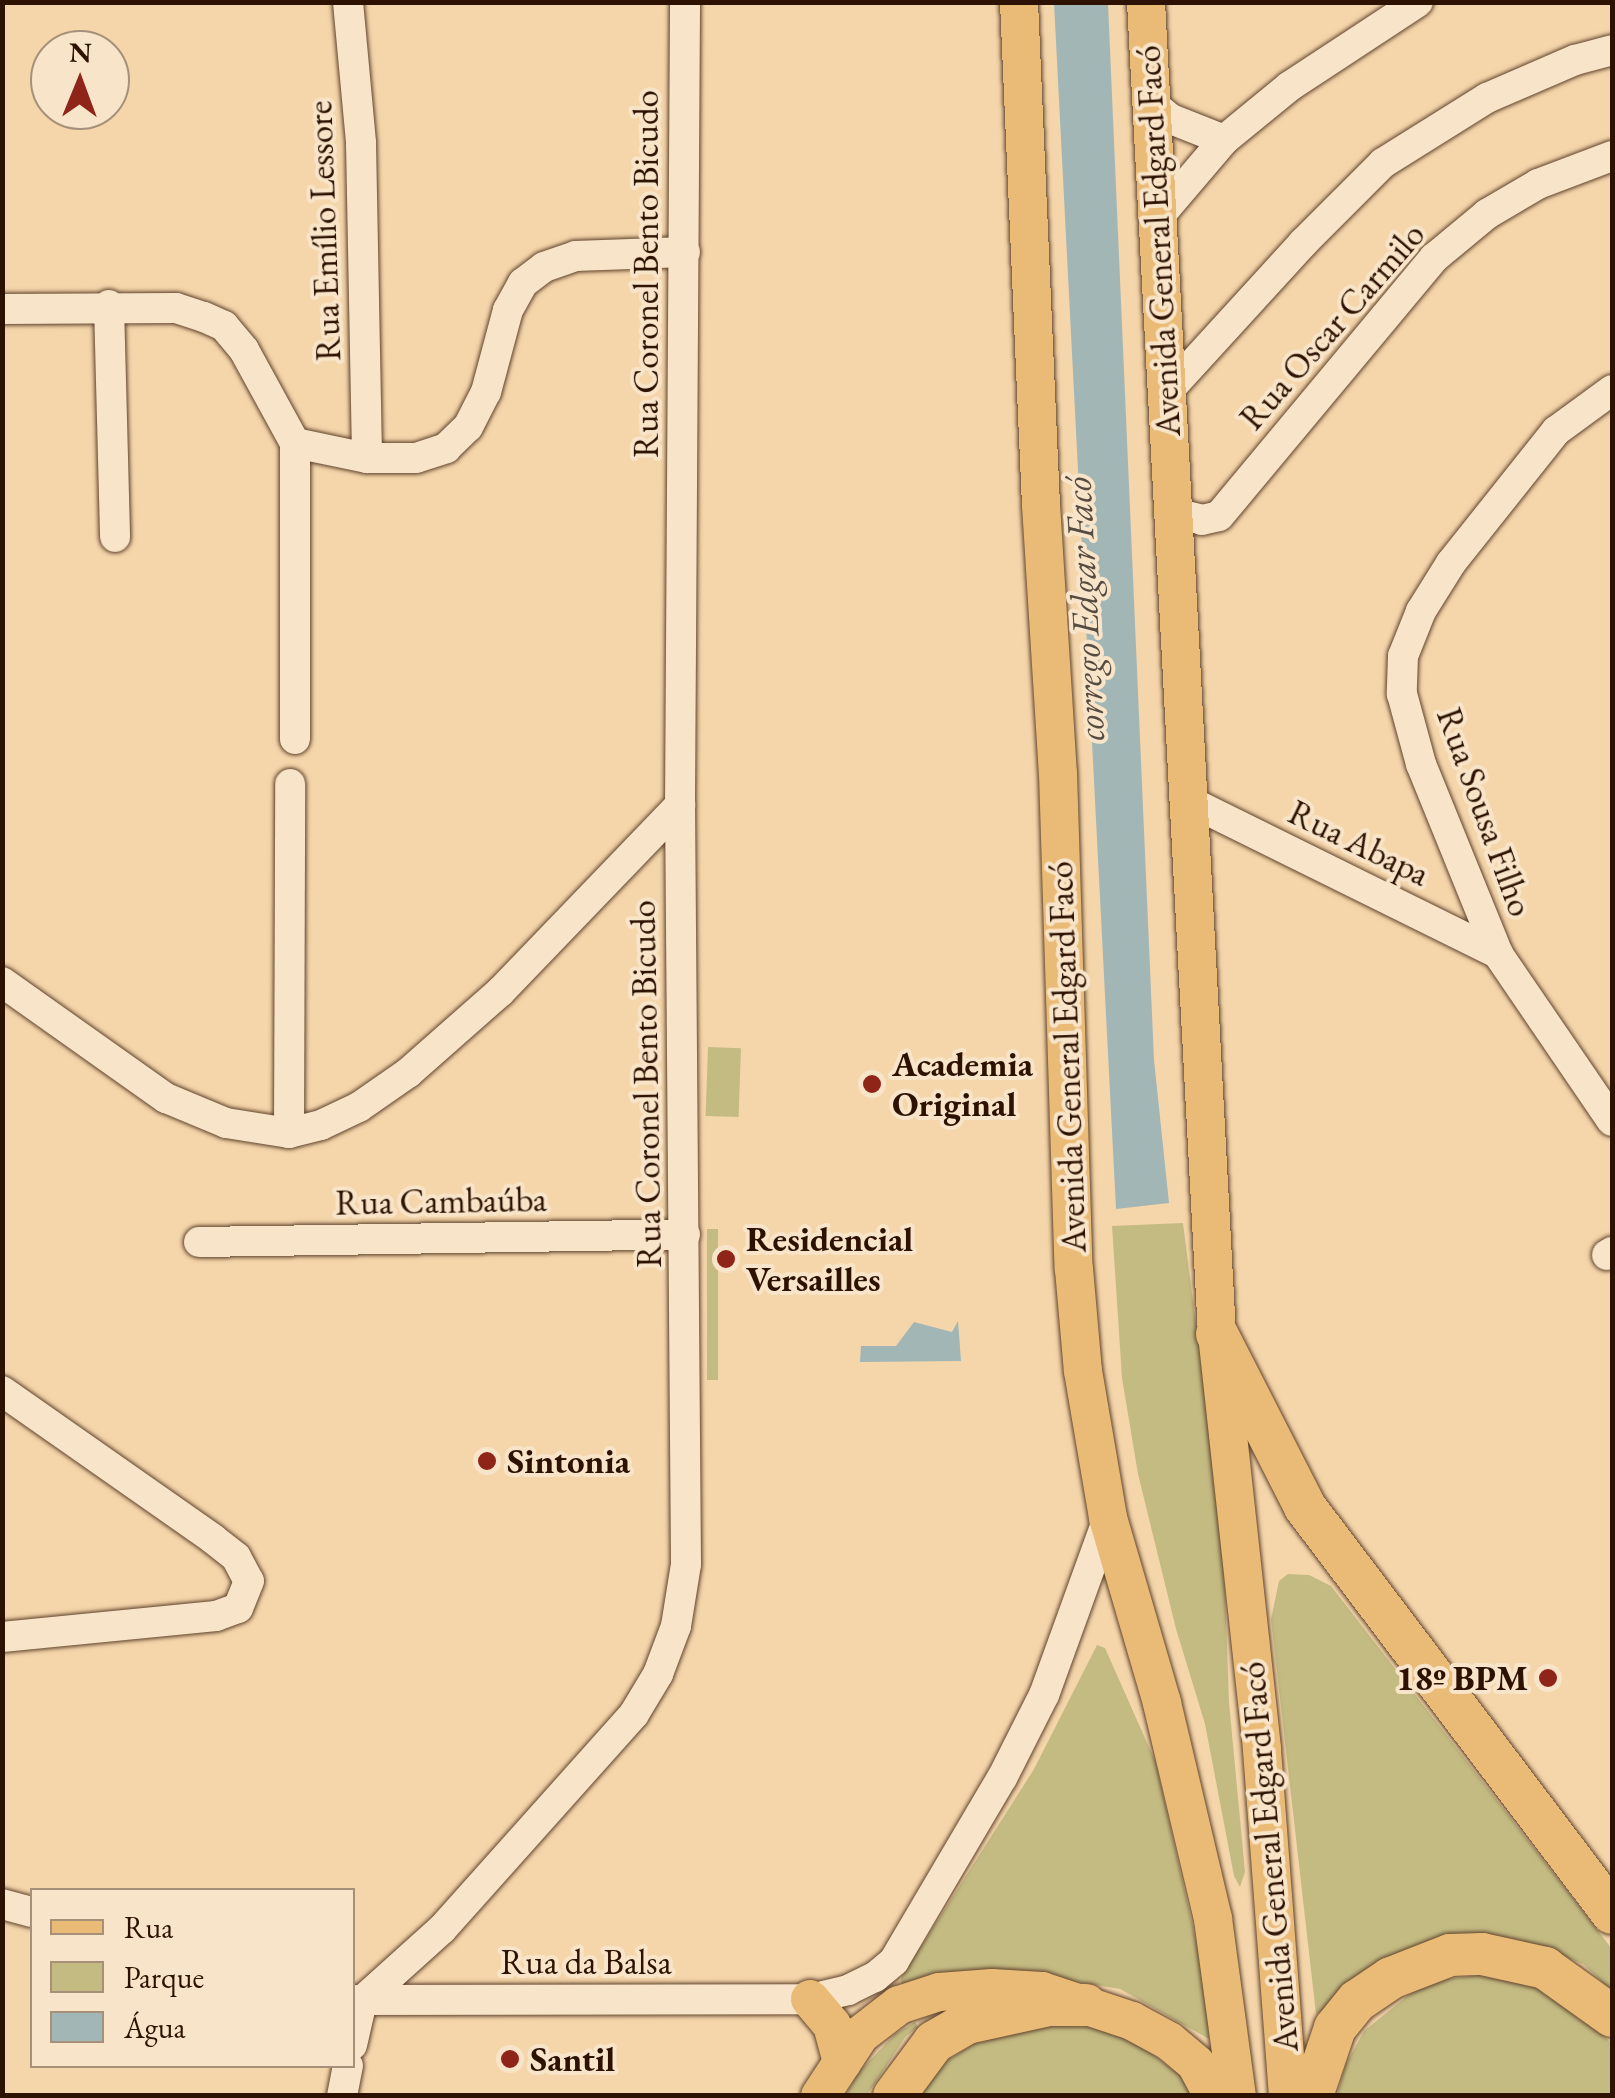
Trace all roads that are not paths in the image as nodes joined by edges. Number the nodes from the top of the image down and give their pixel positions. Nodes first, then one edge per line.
1 (348, 2) edge
2 (685, 2) edge
3 (1019, 2) edge
4 (1146, 2) edge
5 (1418, 2) edge
6 (1612, 50) edge
7 (1152, 103) junction
8 (1224, 140) junction
9 (1612, 156) edge
10 (1156, 221) junction
11 (685, 252) junction
12 (109, 305) junction
13 (2, 309) edge
14 (1612, 390) edge
15 (1167, 392) junction
16 (295, 443) junction
17 (368, 458) junction
18 (1171, 512) junction
19 (115, 537) dead end
20 (295, 739) dead end
21 (290, 784) dead end
22 (1186, 800) junction
23 (680, 805) junction
24 (1498, 954) junction
25 (2, 982) edge
26 (1612, 1121) edge
27 (288, 1133) junction
28 (686, 1234) junction
29 (198, 1242) dead end
30 (1216, 1334) junction
31 (2, 1391) edge
32 (1108, 1518) junction
33 (2, 1637) edge
34 (2, 1904) edge
35 (30, 1911) edge
36 (1612, 1912) edge
37 (810, 1998) junction
38 (357, 2000) edge
39 (1086, 2005) junction
40 (1612, 2016) edge
41 (842, 2063) junction
42 (348, 2068) edge
43 (342, 2096) edge
44 (820, 2096) edge
45 (894, 2096) edge
46 (1214, 2096) edge
47 (1237, 2096) edge
48 (1288, 2096) edge
49 (1312, 2096) edge

1 - 17 street, Rua Emílio Lessore
2 - 11 street, Rua Coronel Bento Bicudo
3 - 32 main road, Avenida General Edgard Facó
4 - 7 main road, Avenida General Edgard Facó
5 - 8 street
6 - 15 street
7 - 8 street
7 - 10 main road, Avenida General Edgard Facó
8 - 10 street
9 - 18 street, Rua Oscar Carmilo
10 - 15 main road, Avenida General Edgard Facó
11 - 17 street
11 - 23 street, Rua Coronel Bento Bicudo
12 - 13 street
12 - 16 street
12 - 19 street
14 - 24 street, Rua Sousa Filho
15 - 18 main road, Avenida General Edgard Facó
16 - 17 street
16 - 20 street
18 - 22 main road, Avenida General Edgard Facó
21 - 27 street
22 - 24 street, Rua Abapa
22 - 30 main road, Avenida General Edgard Facó
23 - 27 street
23 - 28 street, Rua Coronel Bento Bicudo
24 - 26 street, Rua Sousa Filho
25 - 27 street
28 - 29 street, Rua Cambaúba
28 - 38 street, Rua Coronel Bento Bicudo
30 - 36 highway
30 - 48 main road, Avenida General Edgard Facó
31 - 33 street
32 - 37 street, Rua da Balsa
32 - 47 main road, Avenida General Edgard Facó
34 - 35 street
37 - 38 street, Rua da Balsa
37 - 41 main road
39 - 41 main road
39 - 45 highway
39 - 46 main road
40 - 49 highway
41 - 44 main road
42 - 43 street

